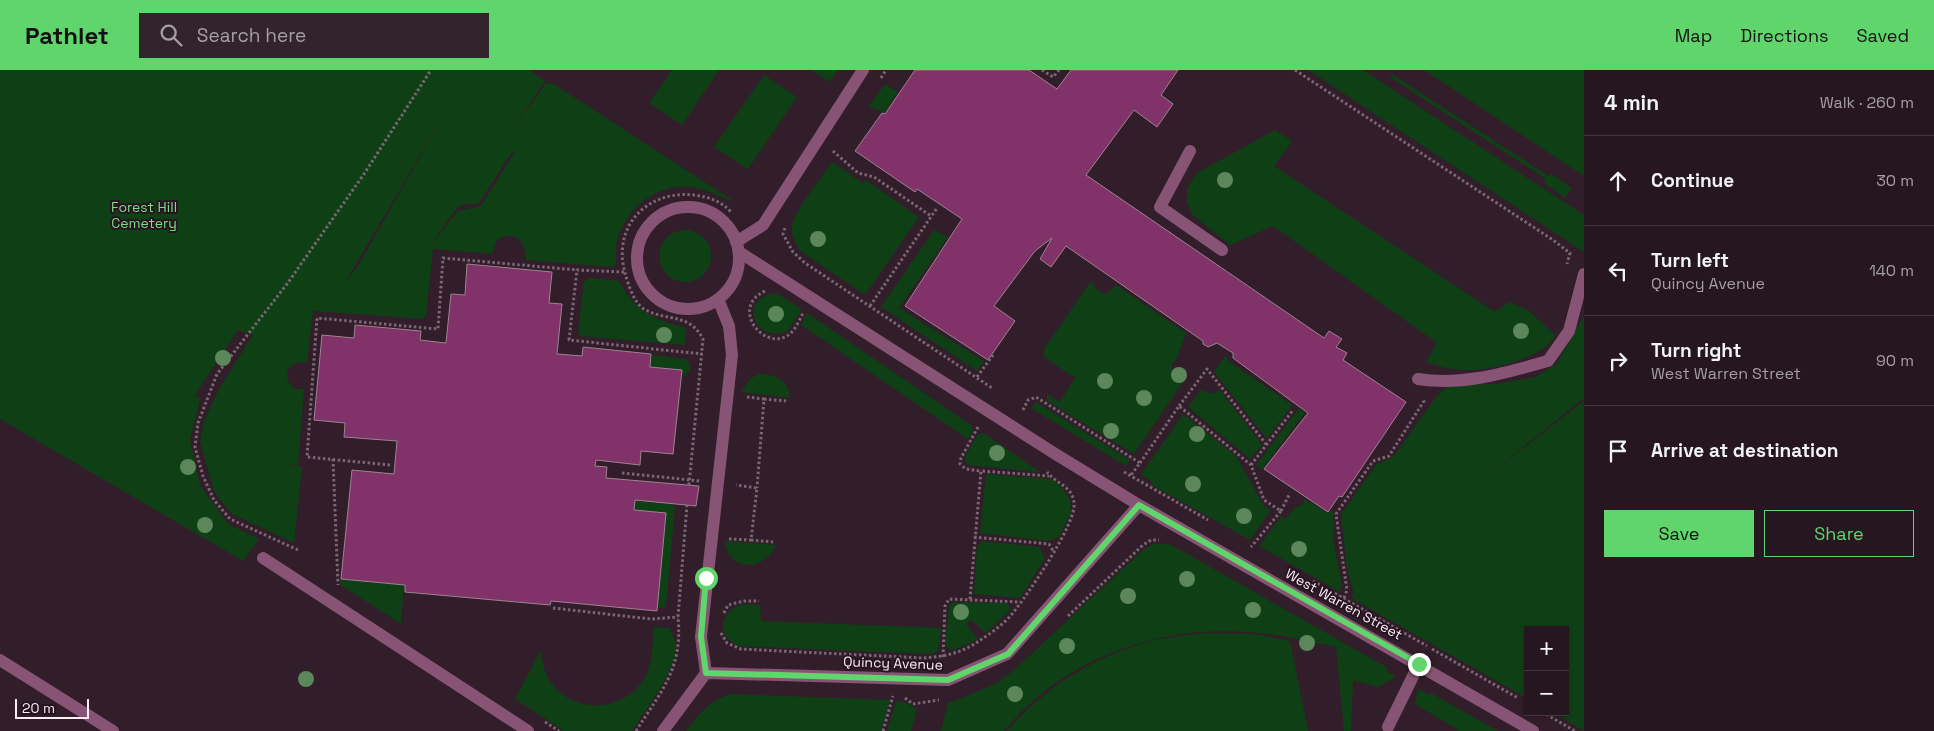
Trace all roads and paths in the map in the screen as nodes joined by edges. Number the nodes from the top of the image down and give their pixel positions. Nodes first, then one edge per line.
1 (431, 70) edge
2 (863, 70) edge
3 (886, 70) edge
4 (1042, 70) edge
5 (1059, 70) edge
6 (1295, 70) edge
7 (876, 86) dead end
8 (838, 143) dead end
9 (833, 151) junction
10 (1190, 151) dead end
11 (828, 158) dead end
12 (937, 208) dead end
13 (731, 212) dead end
14 (931, 216) junction
15 (787, 223) dead end
16 (738, 247) junction
17 (1222, 250) dead end
18 (577, 270) junction
19 (1565, 270) dead end
20 (624, 272) junction
21 (1584, 274) edge
22 (772, 288) dead end
23 (718, 300) junction
24 (870, 306) junction
25 (806, 308) dead end
26 (702, 354) junction
27 (993, 355) dead end
28 (977, 377) junction
29 (1418, 378) joint
30 (992, 388) dead end
31 (742, 396) dead end
32 (764, 399) junction
33 (786, 401) dead end
34 (1179, 406) junction
35 (1293, 410) dead end
36 (1030, 415) dead end
37 (971, 421) dead end
38 (979, 426) junction
39 (986, 432) dead end
40 (1266, 444) junction
41 (334, 459) junction
42 (1140, 462) junction
43 (390, 465) dead end
44 (1251, 465) junction
45 (1039, 466) dead end
46 (1117, 468) dead end
47 (981, 471) junction
48 (1131, 475) junction
49 (1050, 476) junction
50 (689, 486) dead end
51 (757, 488) dead end
52 (1290, 493) dead end
53 (687, 505) dead end
54 (1139, 505) junction
55 (1281, 511) junction
56 (1210, 522) dead end
57 (974, 537) junction
58 (751, 540) dead end
59 (1169, 540) dead end
60 (773, 542) dead end
61 (1243, 542) dead end
62 (1251, 546) junction
63 (298, 550) dead end
64 (1260, 551) dead end
65 (1054, 552) junction
66 (263, 558) dead end
67 (1310, 579) dead end
68 (338, 587) dead end
69 (970, 598) junction
70 (1344, 598) junction
71 (759, 601) dead end
72 (1020, 602) junction
73 (553, 608) dead end
74 (678, 617) junction
75 (1067, 618) dead end
76 (720, 619) dead end
77 (720, 626) dead end
78 (943, 657) junction
79 (0, 660) edge
80 (1419, 664) junction
81 (706, 673) junction
82 (884, 695) dead end
83 (893, 696) junction
84 (1519, 699) dead end
85 (942, 700) dead end
86 (1549, 716) edge
87 (1388, 727) dead end
88 (113, 731) edge
89 (528, 731) edge
90 (636, 731) edge
91 (662, 731) edge
92 (883, 731) edge
93 (1533, 731) edge
94 (1575, 731) edge

1 - 63 path
2 - 16 street
3 - 7 path
4 - 5 path
6 - 19 path
8 - 9 path
9 - 11 path
9 - 14 path
10 - 17 street
12 - 14 path
13 - 20 path
14 - 24 path
15 - 24 path
16 - 23 street
16 - 23 street
16 - 54 street, West Warren Street
18 - 20 path
18 - 26 path
18 - 41 path
20 - 26 path
21 - 29 street
22 - 25 path
23 - 81 street
24 - 28 path
26 - 50 path
27 - 28 path
28 - 30 path
29 - 70 path
31 - 32 path
32 - 33 path
32 - 51 path
34 - 40 path
34 - 42 path
34 - 44 path
35 - 40 path
36 - 42 path
37 - 38 path
38 - 39 path
38 - 47 path
40 - 44 path
41 - 43 path
41 - 68 path
42 - 48 path
44 - 55 path
45 - 49 path
46 - 48 path
47 - 49 path
47 - 57 path
48 - 56 path
49 - 65 path
52 - 55 path
53 - 74 path
54 - 80 street, West Warren Street
54 - 81 street, Quincy Avenue
55 - 62 path
57 - 65 path
57 - 69 path
58 - 60 path
59 - 75 path
61 - 62 path
62 - 64 path
65 - 72 path
66 - 89 street
67 - 70 path
69 - 72 path
69 - 78 path
70 - 84 path
71 - 76 path
72 - 78 path
73 - 74 path
74 - 90 path
77 - 78 path
79 - 88 street
80 - 87 street
80 - 93 street, West Warren Street
81 - 91 street
82 - 83 path
83 - 85 path
83 - 92 path
86 - 94 path

